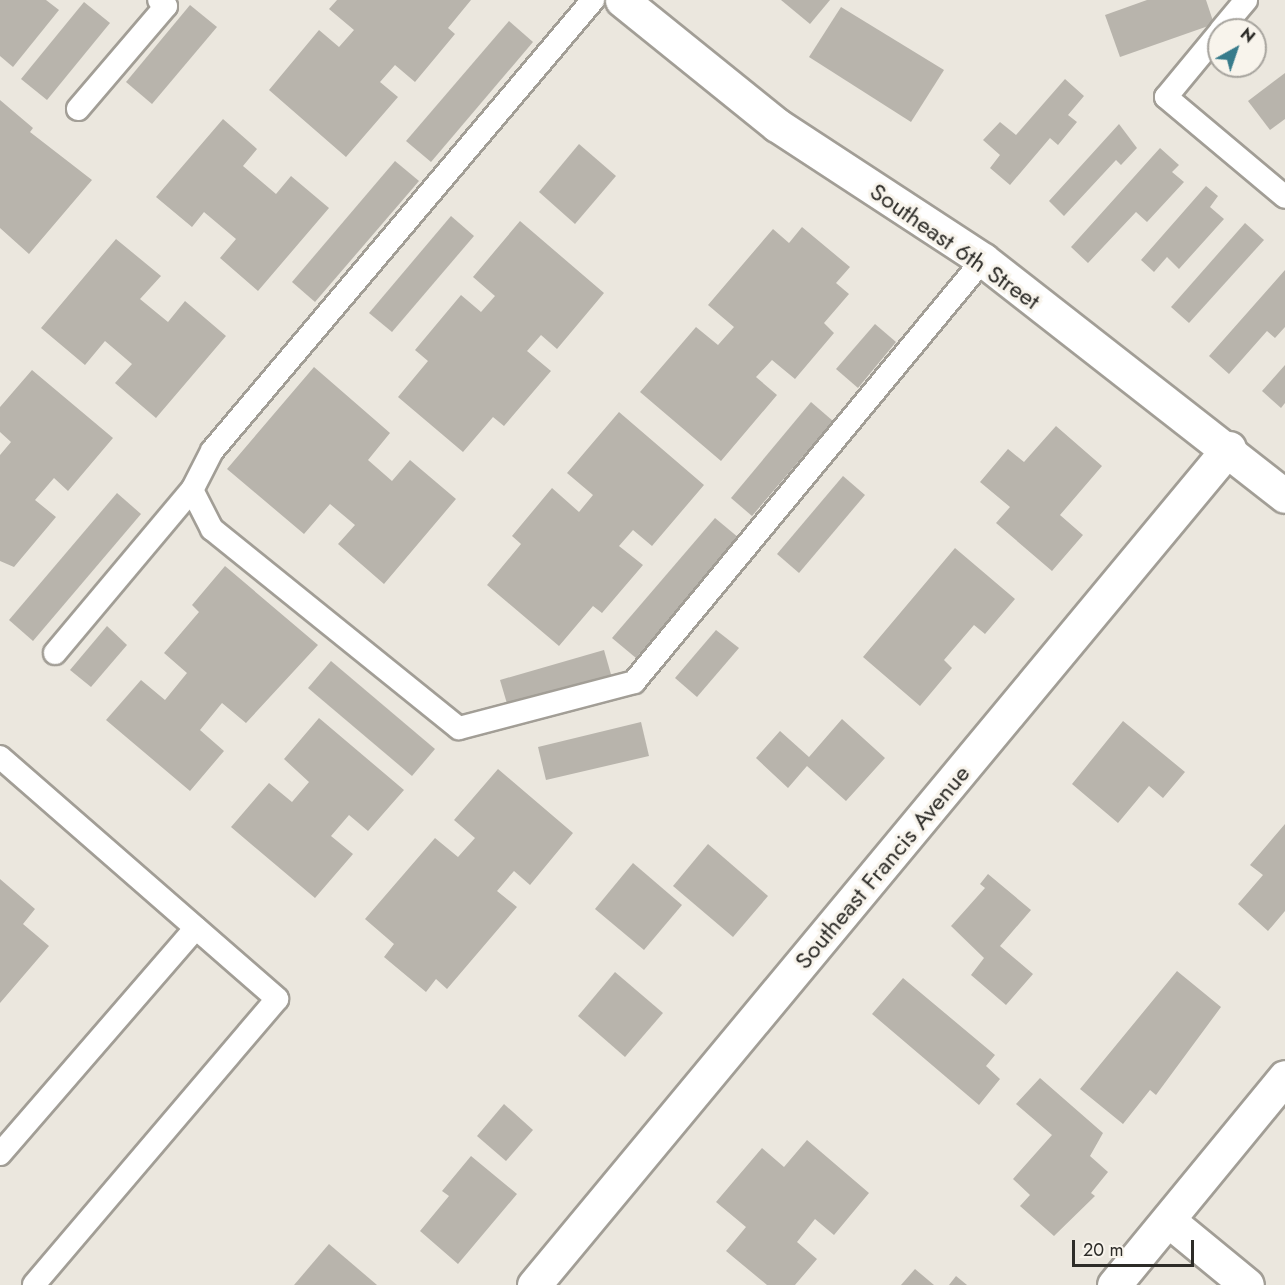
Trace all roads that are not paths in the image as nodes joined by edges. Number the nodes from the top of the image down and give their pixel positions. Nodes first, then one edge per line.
1 (159, 0) edge
2 (593, 0) edge
3 (622, 0) edge
4 (1246, 0) edge
5 (1231, 18) edge
6 (1207, 47) edge
7 (78, 109) dead end
8 (1285, 197) edge
9 (982, 260) junction
10 (1229, 448) junction
11 (192, 490) junction
12 (1285, 496) edge
13 (55, 653) dead end
14 (0, 757) edge
15 (196, 928) junction
16 (1285, 1077) edge
17 (0, 1154) edge
18 (1168, 1220) junction
19 (34, 1285) edge
20 (534, 1285) edge
21 (1114, 1285) edge
22 (1247, 1285) edge

1 - 7 lane
2 - 11 lane
3 - 9 street, Southeast 6th Street
4 - 5 lane
6 - 8 lane
9 - 10 street, Southeast 6th Street
9 - 11 lane
10 - 12 street, Southeast 6th Street
10 - 20 street, Southeast Francis Avenue
11 - 13 lane
14 - 15 lane
15 - 17 lane
15 - 19 lane
16 - 18 street
18 - 21 street
18 - 22 street

